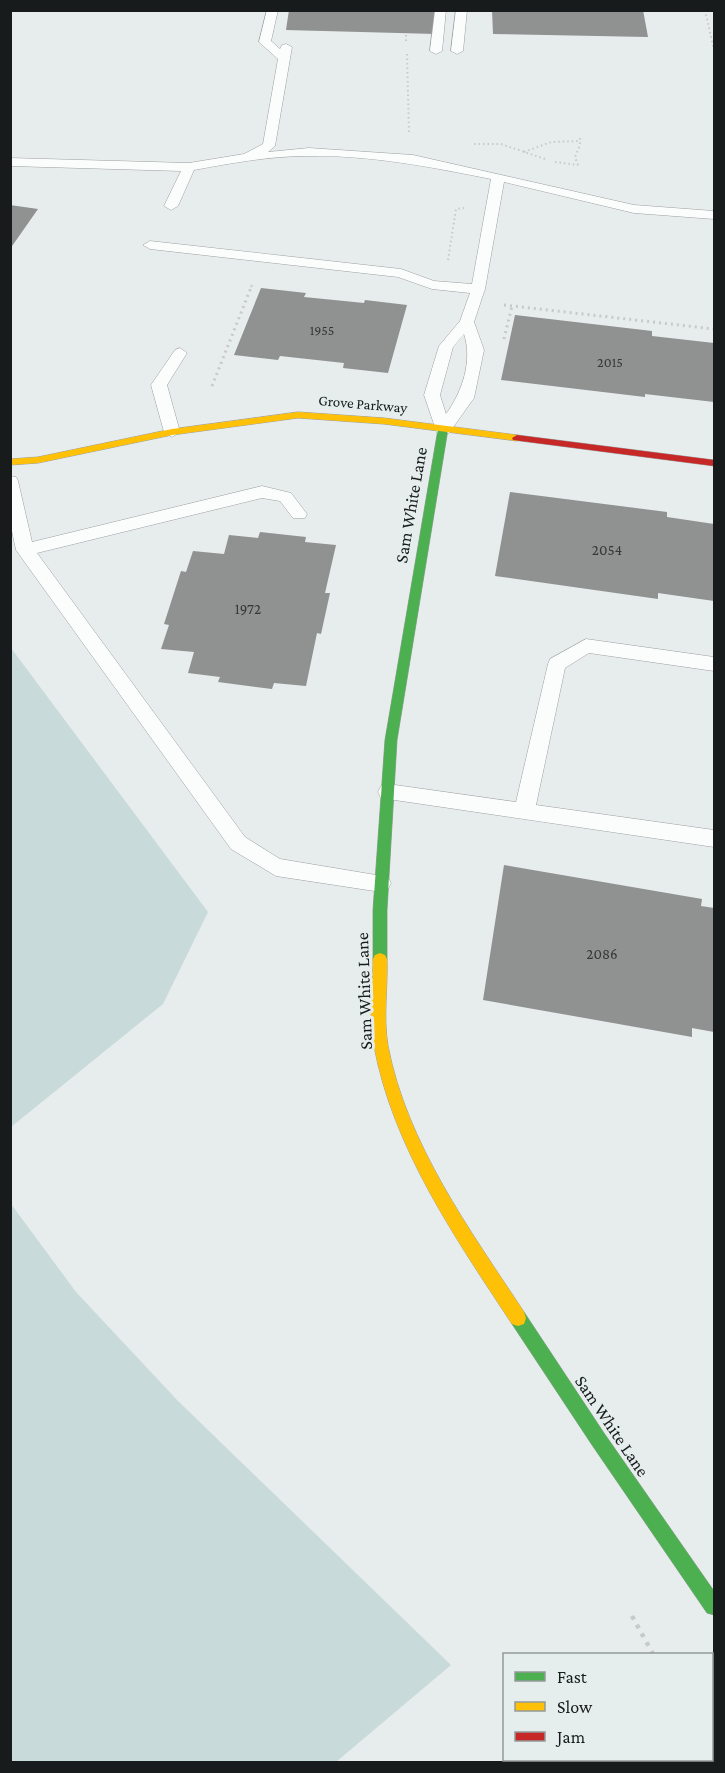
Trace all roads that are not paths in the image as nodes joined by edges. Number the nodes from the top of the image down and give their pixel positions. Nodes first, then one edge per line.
1 (273, 10) edge
2 (441, 10) edge
3 (462, 10) edge
4 (436, 51) dead end
5 (456, 51) dead end
6 (247, 157) junction
7 (10, 162) edge
8 (189, 167) junction
9 (498, 177) junction
10 (171, 206) dead end
11 (714, 215) edge
12 (150, 244) dead end
13 (478, 289) junction
14 (467, 322) junction
15 (180, 353) dead end
16 (443, 429) junction
17 (172, 432) junction
18 (10, 462) edge
19 (714, 464) edge
20 (10, 481) edge
21 (299, 514) dead end
22 (25, 550) junction
23 (714, 664) edge
24 (388, 792) junction
25 (524, 812) junction
26 (714, 839) edge
27 (381, 883) junction
28 (714, 1606) edge

1 - 6 lane
2 - 4 lane
3 - 5 lane
6 - 8 lane
6 - 9 lane
7 - 8 lane
8 - 10 lane
9 - 11 lane
9 - 13 lane
12 - 13 lane
13 - 14 lane
14 - 16 lane
14 - 16 lane
15 - 17 lane
16 - 17 street, Grove Parkway
16 - 19 street, Grove Parkway
16 - 24 street, Sam White Lane
17 - 18 street, Grove Parkway
20 - 22 lane
21 - 22 lane
22 - 27 lane
23 - 25 lane
24 - 25 lane
24 - 27 street, Sam White Lane
25 - 26 lane
27 - 28 street, Sam White Lane

